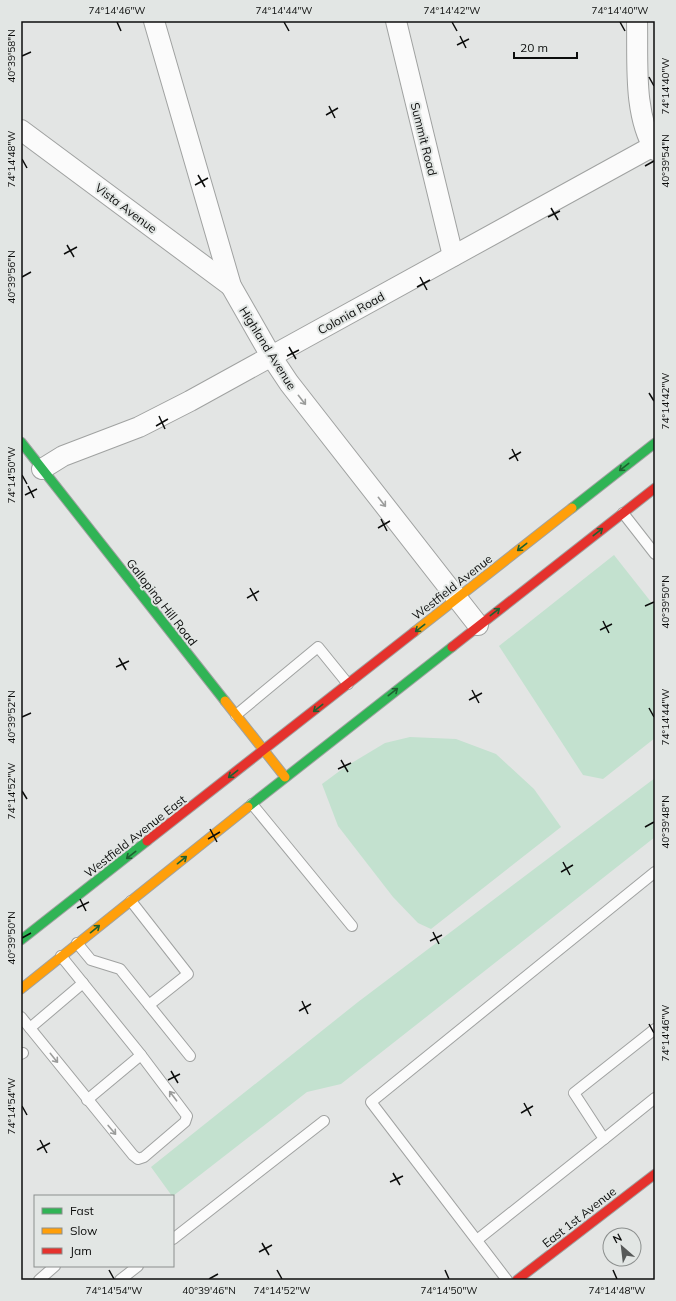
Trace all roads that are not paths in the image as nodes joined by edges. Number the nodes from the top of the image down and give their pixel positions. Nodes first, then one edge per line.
1 (154, 21) edge
2 (396, 21) edge
3 (637, 21) edge
4 (21, 130) edge
5 (654, 147) edge
6 (453, 256) junction
7 (231, 286) junction
8 (271, 356) junction
9 (21, 442) edge
10 (655, 443) edge
11 (42, 469) junction
12 (655, 488) edge
13 (623, 513) junction
14 (655, 554) edge
15 (457, 598) junction
16 (478, 625) junction
17 (348, 684) junction
18 (236, 715) junction
19 (264, 750) junction
20 (285, 777) junction
21 (252, 804) junction
22 (655, 872) edge
23 (131, 901) junction
24 (352, 926) dead end
25 (21, 940) edge
26 (77, 944) junction
27 (61, 956) junction
28 (83, 983) junction
29 (21, 989) edge
30 (150, 1005) junction
31 (21, 1017) edge
32 (30, 1028) junction
33 (655, 1029) edge
34 (141, 1054) junction
35 (190, 1056) dead end
36 (655, 1098) edge
37 (87, 1100) junction
38 (324, 1121) dead end
39 (604, 1139) junction
40 (655, 1174) edge
41 (174, 1238) edge
42 (477, 1240) junction
43 (54, 1267) edge
44 (137, 1267) edge
45 (39, 1280) edge
46 (120, 1280) edge
47 (507, 1280) edge
48 (517, 1280) edge

1 - 7 street, Highland Avenue
2 - 6 street, Summit Road
3 - 5 street
4 - 7 street, Vista Avenue
5 - 6 street, Colonia Road
6 - 8 street, Colonia Road
7 - 8 street, Highland Avenue
8 - 11 street, Colonia Road
8 -> 15 street, Highland Avenue
9 - 11 main road, Galloping Hill Road
10 -> 15 main road, Westfield Avenue
11 - 18 main road, Galloping Hill Road
12 - 13 main road
13 - 14 lane
16 -> 13 main road
15 - 16 street, Highland Avenue
15 -> 17 main road, Westfield Avenue
20 -> 16 main road
17 - 18 lane
17 -> 19 main road, Westfield Avenue
18 - 19 main road, Galloping Hill Road
19 - 20 main road, Galloping Hill Road
19 -> 25 main road, Westfield Avenue East
20 - 21 main road
23 -> 21 main road
21 - 24 lane
22 - 42 lane
26 -> 23 main road
23 - 30 lane
26 - 27 main road
26 - 30 lane
27 - 28 lane
27 - 29 main road
28 - 32 lane
28 - 34 lane
30 - 35 lane
31 - 32 lane
32 -> 37 lane
33 - 39 lane
34 - 37 lane
37 -> 34 lane
36 - 39 lane
38 - 41 lane
39 - 42 lane
40 - 48 main road, East 1st Avenue
42 - 47 lane
43 - 45 lane
44 - 46 lane

